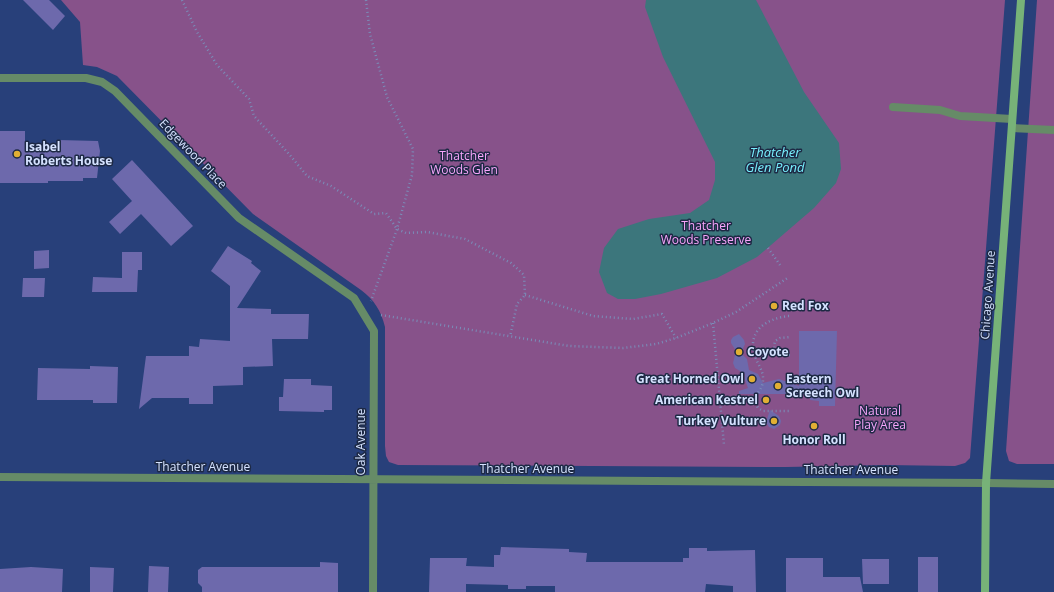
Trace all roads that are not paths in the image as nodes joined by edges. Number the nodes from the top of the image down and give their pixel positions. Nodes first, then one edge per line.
1 (1021, 0) edge
2 (0, 78) edge
3 (892, 107) dead end
4 (1012, 124) junction
5 (1054, 130) edge
6 (354, 298) joint
7 (0, 477) edge
8 (373, 480) junction
9 (986, 483) junction
10 (1054, 484) edge
11 (373, 592) edge
12 (985, 592) edge

1 - 4 main road, Chicago Avenue
2 - 6 street, Edgewood Place
3 - 4 street
4 - 5 street
4 - 9 main road, Chicago Avenue
6 - 8 street, Oak Avenue
7 - 8 street, Thatcher Avenue
8 - 9 street, Thatcher Avenue
8 - 11 street, Oak Avenue
9 - 10 street, Thatcher Avenue
9 - 12 main road, Chicago Avenue

